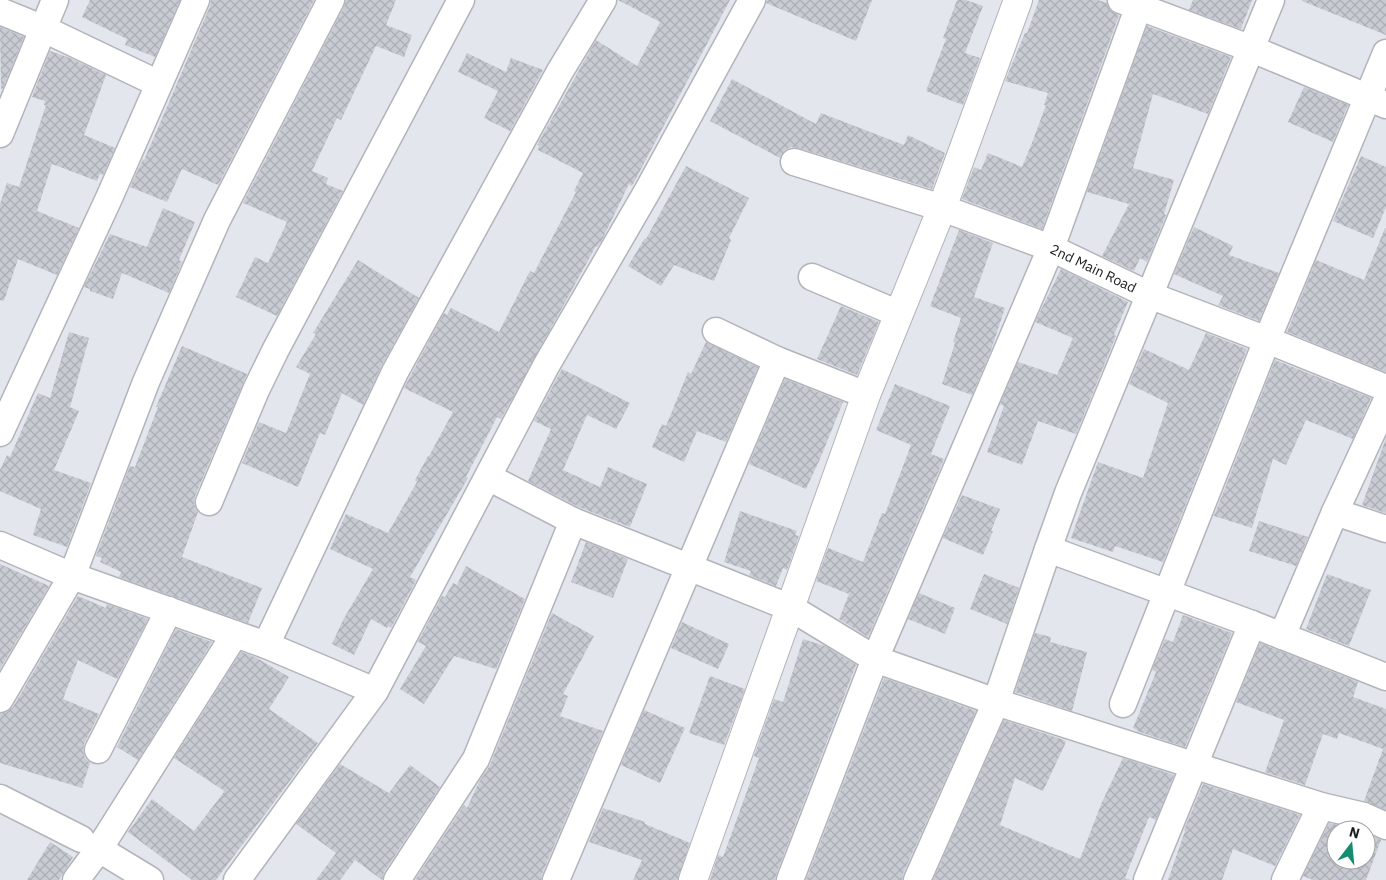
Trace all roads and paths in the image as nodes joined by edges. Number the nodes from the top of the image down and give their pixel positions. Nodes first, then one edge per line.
1 (55, 0) edge
2 (196, 0) edge
3 (330, 0) edge
4 (461, 0) edge
5 (603, 0) edge
6 (752, 0) edge
7 (1018, 0) edge
8 (1271, 0) edge
9 (1133, 2) edge
10 (0, 11) edge
11 (44, 29) junction
12 (1252, 48) junction
13 (1386, 54) edge
14 (159, 84) junction
15 (1377, 101) edge
16 (0, 134) edge
17 (794, 162) dead end
18 (942, 208) junction
19 (1051, 248) junction
20 (812, 277) dead end
21 (1149, 295) junction
22 (899, 314) junction
23 (716, 331) dead end
24 (1267, 340) junction
25 (777, 360) junction
26 (1386, 388) edge
27 (866, 395) junction
28 (1386, 402) edge
29 (0, 433) edge
30 (488, 477) junction
31 (209, 502) dead end
32 (1335, 512) junction
33 (573, 521) junction
34 (1386, 530) edge
35 (0, 545) edge
36 (1048, 549) junction
37 (688, 566) junction
38 (72, 576) junction
39 (1166, 594) junction
40 (791, 608) junction
41 (169, 610) junction
42 (1252, 624) junction
43 (235, 634) junction
44 (1282, 636) junction
45 (266, 645) junction
46 (875, 659) junction
47 (1386, 677) edge
48 (375, 691) junction
49 (0, 699) edge
50 (996, 702) junction
51 (1124, 704) dead end
52 (98, 750) dead end
53 (1193, 765) junction
54 (0, 798) edge
55 (1321, 806) junction
56 (1386, 826) edge
57 (90, 844) junction
58 (76, 880) edge
59 (150, 880) edge
60 (237, 880) edge
61 (397, 880) edge
62 (556, 880) edge
63 (693, 880) edge
64 (790, 880) edge
65 (917, 880) edge
66 (1147, 880) edge
67 (1285, 880) edge

1 - 11 street
2 - 14 street
3 - 38 street
4 - 31 street
5 - 45 street
6 - 30 street
7 - 18 street
8 - 12 street
9 - 12 street
9 - 19 street
10 - 11 street
11 - 14 street
11 - 16 street
12 - 15 street
12 - 21 street
13 - 15 street
14 - 29 street
15 - 24 street
17 - 18 street, 2nd Main Road
18 - 19 street, 2nd Main Road
18 - 22 street
19 - 21 street, 2nd Main Road
19 - 46 street
20 - 22 street
21 - 24 street, 2nd Main Road
21 - 36 street
22 - 27 street
23 - 25 street
24 - 26 street, 2nd Main Road
24 - 39 street
25 - 27 street
25 - 37 street
27 - 40 street
28 - 32 street
30 - 33 street
30 - 48 street
32 - 34 street
32 - 44 street
33 - 37 street
33 - 61 street
35 - 38 street
36 - 39 street
36 - 50 street
37 - 40 street
37 - 62 street
38 - 41 street
38 - 49 street
39 - 42 street
39 - 51 street
40 - 46 street
40 - 63 street
41 - 43 street
41 - 52 street
42 - 44 street
42 - 53 street
43 - 45 street
43 - 57 street
44 - 47 street
45 - 48 street
46 - 50 street
46 - 64 street
48 - 60 street
50 - 53 street
50 - 65 street
53 - 55 street
53 - 66 street
54 - 57 street
55 - 56 street
55 - 67 street
57 - 58 street
57 - 59 street

